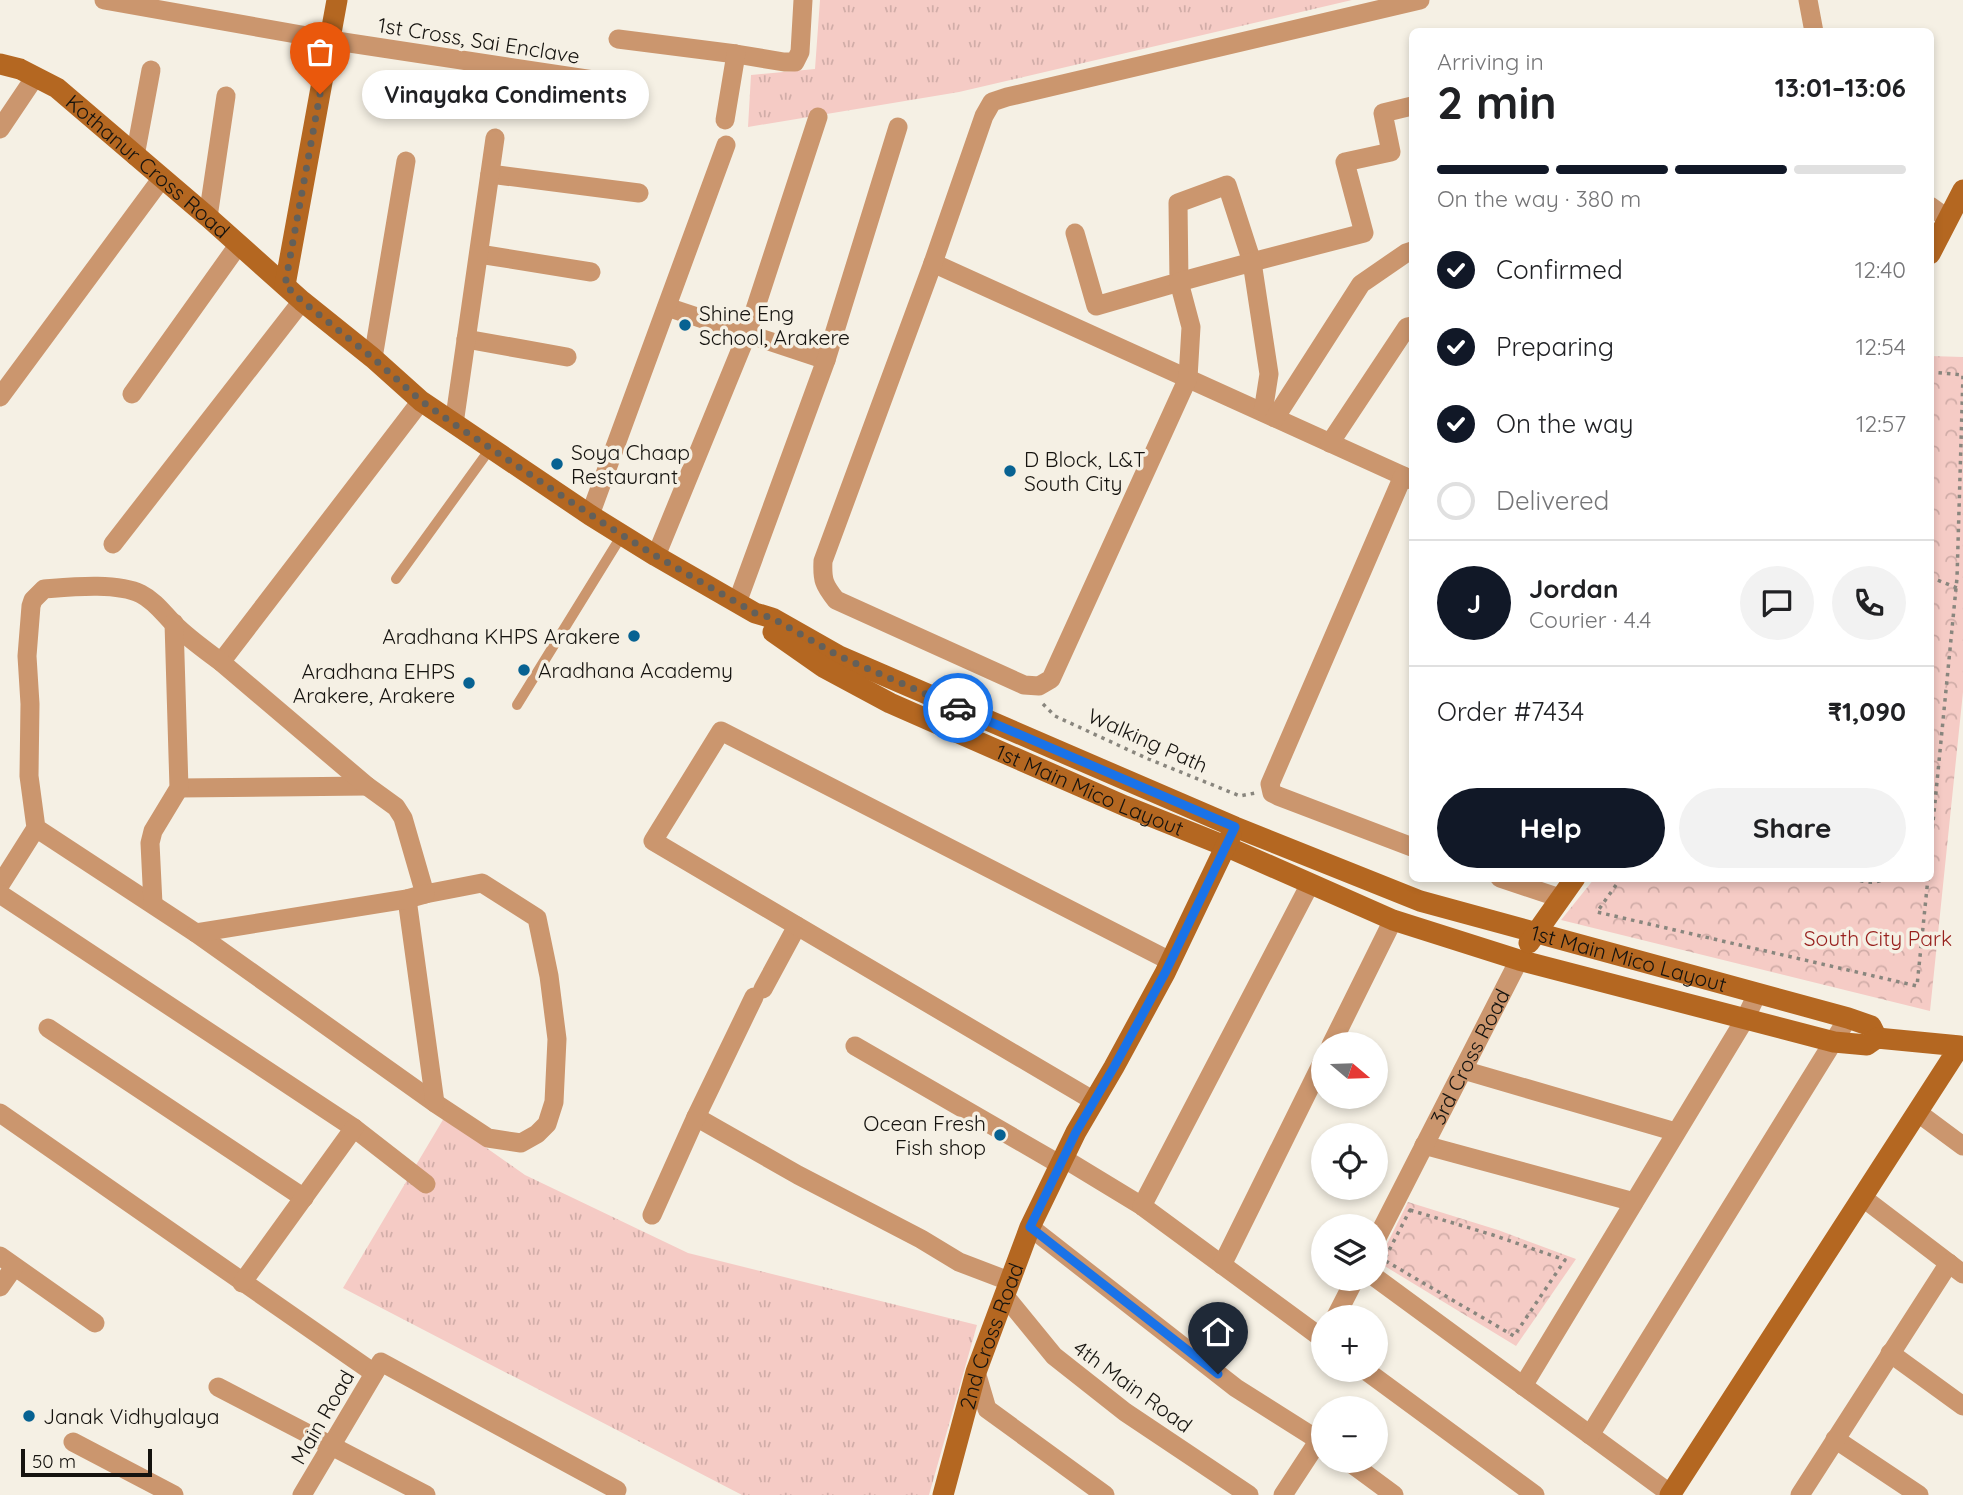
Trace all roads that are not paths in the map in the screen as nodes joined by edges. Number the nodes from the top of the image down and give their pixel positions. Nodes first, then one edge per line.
1 (104, 0) edge
2 (337, 0) edge
3 (803, 0) edge
4 (1420, 0) edge
5 (1808, 0) edge
6 (1813, 28) edge
7 (618, 39) dead end
8 (330, 40) junction
9 (736, 54) junction
10 (0, 64) edge
11 (150, 70) dead end
12 (35, 77) junction
13 (600, 81) dead end
14 (226, 96) dead end
15 (1409, 107) edge
16 (818, 117) dead end
17 (725, 120) dead end
18 (898, 127) dead end
19 (0, 129) edge
20 (495, 138) dead end
21 (726, 145) dead end
22 (135, 156) junction
23 (406, 161) dead end
24 (490, 174) junction
25 (162, 178) junction
26 (1963, 190) edge
27 (639, 193) dead end
28 (1934, 209) edge
29 (208, 217) junction
30 (1948, 219) junction
31 (1075, 233) dead end
32 (239, 244) junction
33 (1934, 246) edge
34 (1409, 252) edge
35 (479, 254) junction
36 (1252, 262) junction
37 (933, 263) junction
38 (592, 272) dead end
39 (1179, 282) junction
40 (285, 285) junction
41 (302, 301) junction
42 (667, 307) junction
43 (1409, 327) edge
44 (747, 334) junction
45 (466, 339) junction
46 (567, 357) dead end
47 (373, 358) junction
48 (826, 360) junction
49 (1188, 378) junction
50 (132, 394) dead end
51 (0, 397) edge
52 (421, 401) junction
53 (1269, 415) junction
54 (454, 424) junction
55 (1330, 443) junction
56 (490, 449) junction
57 (1408, 478) edge
58 (590, 515) junction
59 (622, 535) junction
60 (113, 544) dead end
61 (656, 556) junction
62 (396, 579) dead end
63 (746, 608) junction
64 (174, 623) junction
65 (221, 662) junction
66 (517, 705) dead end
67 (367, 786) junction
68 (179, 788) junction
69 (36, 828) junction
70 (1230, 836) junction
71 (1409, 846) edge
72 (1512, 882) edge
73 (1572, 882) edge
74 (1310, 884) junction
75 (0, 885) edge
76 (0, 894) edge
77 (416, 897) junction
78 (1560, 898) junction
79 (153, 904) junction
80 (1393, 920) junction
81 (797, 926) junction
82 (196, 933) junction
83 (1535, 934) junction
84 (1520, 960) junction
85 (1170, 961) junction
86 (1757, 994) junction
87 (1848, 1018) junction
88 (1745, 1019) junction
89 (48, 1028) dead end
90 (1337, 1032) edge
91 (1877, 1038) junction
92 (1834, 1042) junction
93 (1962, 1045) edge
94 (855, 1046) dead end
95 (1463, 1070) junction
96 (1311, 1085) edge
97 (1094, 1101) junction
98 (435, 1103) junction
99 (1917, 1111) junction
100 (0, 1113) edge
101 (696, 1116) junction
102 (354, 1128) junction
103 (1676, 1132) junction
104 (1424, 1145) junction
105 (1963, 1146) edge
106 (1061, 1161) junction
107 (426, 1184) dead end
108 (1862, 1197) junction
109 (304, 1198) junction
110 (1634, 1202) junction
111 (1142, 1206) junction
112 (652, 1215) dead end
113 (1388, 1216) edge
114 (1030, 1227) junction
115 (7, 1262) edge
116 (1222, 1265) junction
117 (1956, 1268) edge
118 (242, 1283) junction
119 (0, 1287) edge
120 (1388, 1288) edge
121 (1007, 1289) junction
122 (96, 1323) dead end
123 (1311, 1330) edge
124 (1890, 1353) junction
125 (377, 1368) junction
126 (976, 1372) junction
127 (1381, 1382) edge
128 (1523, 1386) junction
129 (218, 1387) dead end
130 (1963, 1406) edge
131 (1590, 1435) junction
132 (1311, 1437) edge
133 (1835, 1439) junction
134 (73, 1442) dead end
135 (331, 1446) junction
136 (1311, 1456) edge
137 (1364, 1473) edge
138 (617, 1490) dead end
139 (1911, 1493) edge
140 (174, 1495) edge
141 (302, 1495) edge
142 (426, 1495) edge
143 (943, 1495) edge
144 (1105, 1495) edge
145 (1249, 1495) edge
146 (1283, 1495) edge
147 (1394, 1495) edge
148 (1535, 1495) edge
149 (1671, 1495) edge
150 (1800, 1495) edge

1 - 8 street, 1st Cross, Sai Enclave
2 - 8 street
3 - 9 street
4 - 37 street
5 - 6 street
7 - 9 street
8 - 13 street, 1st Cross, Sai Enclave
8 - 40 street
9 - 17 street
10 - 12 street, Kothanur Cross Road
11 - 22 street
12 - 19 street
12 - 22 street, Kothanur Cross Road
14 - 29 street
15 - 36 street
16 - 44 street
18 - 48 street
20 - 24 street
21 - 42 street
22 - 25 street, Kothanur Cross Road
23 - 47 street
24 - 27 street
24 - 35 street
25 - 29 street, Kothanur Cross Road
25 - 51 street
26 - 30 street
28 - 30 street
29 - 32 street, Kothanur Cross Road
30 - 33 street
31 - 39 street
32 - 40 street, Kothanur Cross Road
32 - 50 street
34 - 53 street
35 - 38 street
35 - 45 street
36 - 39 street
36 - 39 street
36 - 53 street
37 - 49 street
37 - 49 street
39 - 49 street
40 - 41 street, Kothanur Cross Road
41 - 47 street, Kothanur Cross Road
41 - 60 street
42 - 44 street
42 - 58 street
43 - 55 street
44 - 48 street
44 - 61 street
45 - 46 street
45 - 54 street
47 - 52 street, Kothanur Cross Road
48 - 63 street
49 - 53 street
52 - 54 street, Kothanur Cross Road
52 - 65 street
53 - 55 street
54 - 56 street, Kothanur Cross Road
55 - 57 street
56 - 58 street, 1st Main Mico Layout
56 - 62 lane
57 - 71 street
58 - 59 street, 1st Main Mico Layout
59 - 61 street, 1st Main Mico Layout
59 - 66 lane
61 - 63 street, 1st Main Mico Layout
63 - 70 street, 1st Main Mico Layout
64 - 65 street
64 - 68 street
64 - 69 street
65 - 67 street
67 - 68 street
67 - 77 street
68 - 79 street
69 - 75 street
69 - 79 street
70 - 74 street, 1st Main Mico Layout
70 - 83 street, 1st Main Mico Layout
70 - 85 street, 2nd Cross Road
72 - 78 street
73 - 78 street, 3rd Cross Road
74 - 80 street, 1st Main Mico Layout
74 - 111 street
76 - 102 street
77 - 82 street
77 - 98 street
77 - 98 street
78 - 83 street, 3rd Cross Road
79 - 82 street
80 - 84 street, 1st Main Mico Layout
80 - 90 street
81 - 85 street
81 - 97 street
81 - 101 street
82 - 98 street
83 - 84 street, 3rd Cross Road
83 - 86 street, 1st Main Mico Layout
84 - 88 street, 1st Main Mico Layout
84 - 95 street, 3rd Cross Road
85 - 97 street, 2nd Cross Road
86 - 87 street, 1st Main Mico Layout
86 - 88 street
87 - 91 street, 1st Main Mico Layout
87 - 92 street
88 - 92 street, 1st Main Mico Layout
88 - 103 street
89 - 109 street
91 - 92 street, 1st Main Mico Layout
91 - 93 street, 1st Main Mico Layout
92 - 131 street
93 - 99 street
94 - 106 street
95 - 103 street
95 - 104 street, 3rd Cross Road
96 - 116 street
97 - 106 street, 2nd Cross Road
99 - 105 street
99 - 108 street
100 - 118 street
101 - 112 street
101 - 121 street
102 - 107 street
102 - 109 street
103 - 110 street
104 - 110 street
104 - 113 street, 3rd Cross Road
106 - 111 street
106 - 114 street, 2nd Cross Road
108 - 117 street
108 - 149 street
109 - 118 street
110 - 128 street
111 - 116 street
114 - 121 street, 2nd Cross Road
114 - 132 street
115 - 119 street
115 - 122 street
116 - 123 street
117 - 124 street
118 - 125 street
120 - 128 street
121 - 126 street, 2nd Cross Road
121 - 145 street, 4th Main Road
124 - 130 street
124 - 133 street
125 - 135 street, Main Road
125 - 138 street
126 - 143 street, 2nd Cross Road
126 - 144 street
127 - 148 street
128 - 131 street
129 - 135 street
131 - 149 street
133 - 139 street
133 - 150 street
134 - 140 street
135 - 141 street, Main Road
135 - 142 street
136 - 146 street
137 - 147 street

